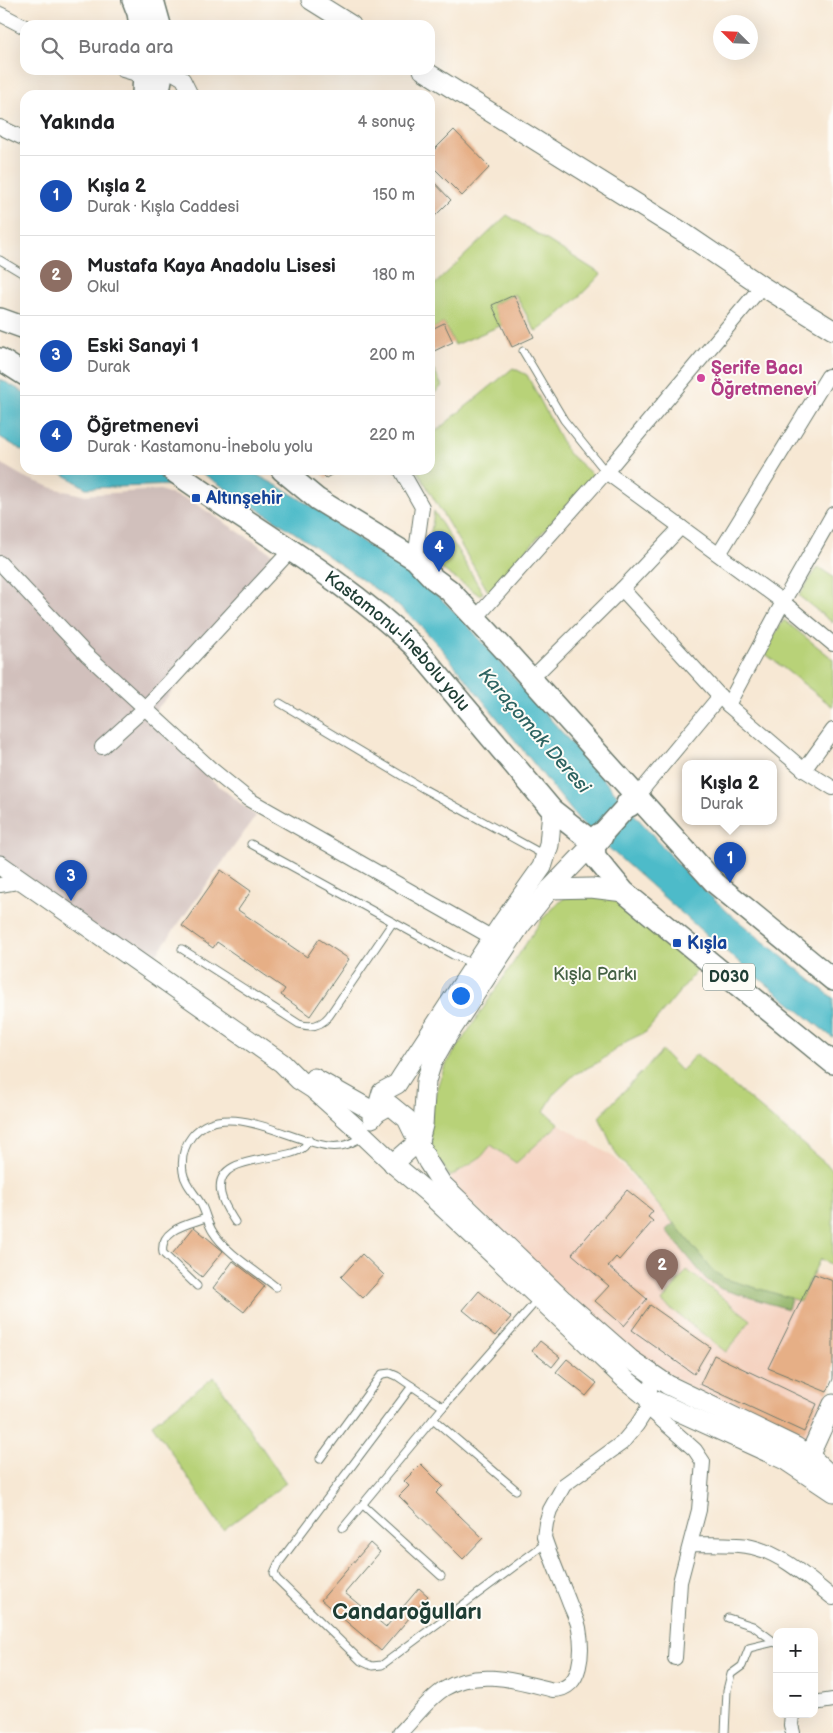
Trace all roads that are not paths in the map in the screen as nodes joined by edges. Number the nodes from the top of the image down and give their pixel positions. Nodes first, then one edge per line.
1 (133, 0) edge
2 (153, 0) edge
3 (311, 0) edge
4 (0, 14) edge
5 (139, 20) edge
6 (159, 20) edge
7 (343, 20) edge
8 (20, 24) edge
9 (176, 75) edge
10 (431, 75) edge
11 (149, 78) edge
12 (155, 90) edge
13 (189, 90) edge
14 (0, 127) edge
15 (20, 137) edge
16 (0, 260) edge
17 (20, 272) edge
18 (762, 286) junction
19 (20, 317) edge
20 (1, 320) edge
21 (20, 326) edge
22 (833, 330) edge
23 (523, 351) dead end
24 (0, 359) edge
25 (20, 371) edge
26 (833, 379) edge
27 (606, 472) junction
28 (179, 475) edge
29 (288, 475) edge
30 (404, 475) edge
31 (833, 514) edge
32 (681, 527) junction
33 (291, 550) junction
34 (719, 554) junction
35 (415, 559) junction
36 (0, 563) edge
37 (622, 589) junction
38 (783, 602) junction
39 (476, 618) junction
40 (833, 644) edge
41 (531, 679) junction
42 (724, 700) junction
43 (280, 703) dead end
44 (145, 708) junction
45 (833, 730) edge
46 (102, 748) dead end
47 (804, 770) junction
48 (833, 788) edge
49 (633, 800) junction
50 (552, 810) junction
51 (597, 839) junction
52 (251, 844) dead end
53 (546, 856) junction
54 (0, 865) edge
55 (23, 880) junction
56 (0, 885) edge
57 (550, 889) junction
58 (624, 892) junction
59 (393, 922) junction
60 (500, 942) junction
61 (182, 949) dead end
62 (476, 965) junction
63 (833, 980) edge
64 (282, 1063) junction
65 (833, 1063) edge
66 (376, 1113) junction
67 (364, 1136) junction
68 (309, 1140) junction
69 (419, 1141) junction
70 (393, 1164) junction
71 (206, 1218) junction
72 (235, 1222) dead end
73 (197, 1286) dead end
74 (276, 1287) dead end
75 (544, 1293) junction
76 (655, 1376) junction
77 (412, 1386) junction
78 (648, 1402) junction
79 (833, 1404) edge
80 (443, 1407) junction
81 (433, 1419) junction
82 (320, 1459) dead end
83 (806, 1463) junction
84 (833, 1478) edge
85 (516, 1490) dead end
86 (833, 1492) edge
87 (363, 1505) junction
88 (343, 1528) dead end
89 (546, 1543) junction
90 (691, 1544) junction
91 (441, 1576) dead end
92 (833, 1598) edge
93 (728, 1618) dead end
94 (773, 1641) edge
95 (773, 1643) edge
96 (675, 1658) dead end
97 (833, 1700) edge
98 (818, 1702) edge
99 (792, 1718) edge
100 (400, 1733) edge
101 (725, 1733) edge
102 (793, 1733) edge

1 - 5 main road
2 - 6 main road
3 - 7 main road
4 - 8 street
9 - 13 street
10 - 18 main road
11 - 12 main road
14 - 15 street
16 - 17 lane
18 - 22 main road
18 - 27 street
19 - 20 main road
20 - 21 main road
23 - 27 lane
24 - 25 main road
26 - 34 street
27 - 32 street
27 - 39 street
28 - 33 main road, Kastamonu-İnebolu yolu
29 - 35 main road
30 - 35 street
31 - 38 street
32 - 34 street
32 - 37 street
33 - 44 street
33 - 50 main road, Kastamonu-İnebolu yolu
34 - 38 street
35 - 39 main road
36 - 44 street
37 - 41 street
37 - 42 street
38 - 40 street
38 - 42 street
39 - 41 main road
41 - 49 main road
42 - 47 street
42 - 49 street
43 - 53 lane
44 - 46 street
44 - 60 street
45 - 47 street
47 - 48 street
49 - 51 main road
49 - 63 main road
50 - 51 main road, Kastamonu-İnebolu yolu
50 - 53 main road
51 - 57 main road
51 - 58 main road, D030
52 - 59 lane
53 - 60 main road
54 - 55 main road
55 - 56 street
55 - 64 main road
57 - 58 main road
57 - 60 main road
58 - 65 main road, D030
59 - 61 lane
59 - 62 lane
60 - 62 main road
60 - 69 main road
62 - 66 main road
64 - 66 main road
64 - 67 main road
66 - 67 main road
66 - 69 main road
67 - 68 lane
67 - 70 main road
68 - 71 lane
68 - 72 lane
69 - 70 main road
69 - 75 main road
70 - 75 main road
71 - 73 lane
71 - 74 lane
75 - 76 main road
75 - 78 main road
75 - 80 lane
76 - 78 street
76 - 83 main road
77 - 80 lane
77 - 82 lane
77 - 89 lane
78 - 83 main road
78 - 89 street
78 - 90 street
79 - 83 main road
80 - 81 lane
81 - 85 lane
81 - 87 lane
83 - 84 main road
83 - 86 main road
87 - 88 lane
87 - 91 lane
89 - 100 street
90 - 92 street
90 - 96 street
93 - 94 lane
95 - 101 lane
97 - 98 street
99 - 102 street

